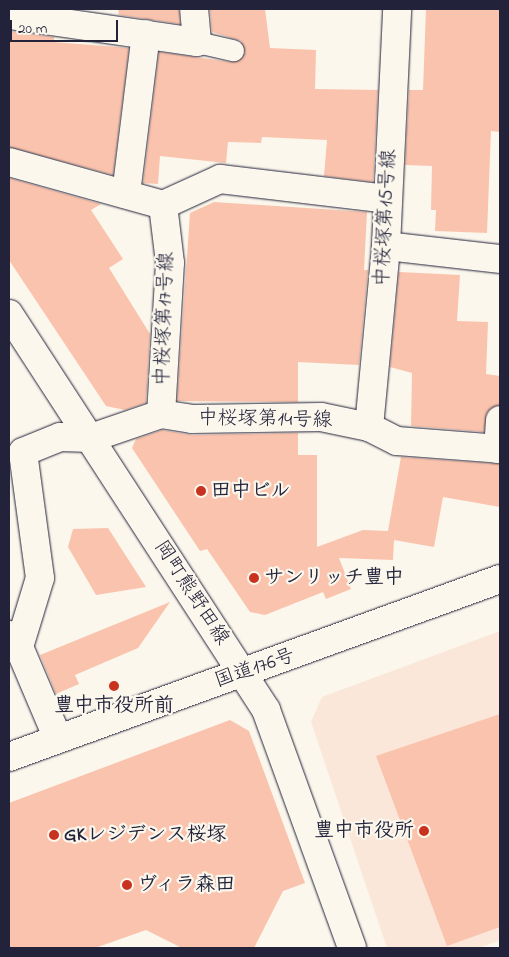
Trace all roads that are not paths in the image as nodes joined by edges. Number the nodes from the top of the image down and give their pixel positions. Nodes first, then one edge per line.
1 (194, 9) edge
2 (397, 9) edge
3 (9, 14) edge
4 (146, 34) junction
5 (197, 42) junction
6 (234, 50) dead end
7 (9, 162) edge
8 (126, 194) junction
9 (387, 199) junction
10 (164, 205) junction
11 (386, 246) junction
12 (500, 260) edge
13 (9, 314) edge
14 (161, 414) junction
15 (500, 420) edge
16 (369, 427) junction
17 (91, 438) junction
18 (499, 449) edge
19 (16, 453) edge
20 (500, 579) edge
21 (14, 641) edge
22 (243, 674) junction
23 (58, 740) junction
24 (9, 757) edge
25 (352, 948) edge

1 - 5 main road
2 - 9 main road, 中桜塚第15号線
3 - 4 main road
4 - 5 main road
4 - 8 main road
5 - 6 lane
7 - 8 main road
8 - 10 main road
9 - 10 main road
9 - 11 main road, 中桜塚第15号線
10 - 14 main road, 中桜塚第17号線
11 - 12 main road
11 - 16 main road, 中桜塚第15号線
13 - 17 main road, 岡町熊野田線
14 - 16 main road, 中桜塚第14号線
14 - 17 main road, 中桜塚第14号線
15 - 18 main road
16 - 18 main road, 中桜塚第14号線
17 - 19 main road, 中桜塚第14号線
17 - 22 main road, 岡町熊野田線
19 - 21 main road
20 - 22 main road, 国道176号
21 - 23 main road
22 - 23 main road, 国道176号
22 - 25 main road, 岡町熊野田線
23 - 24 main road, 国道176号

